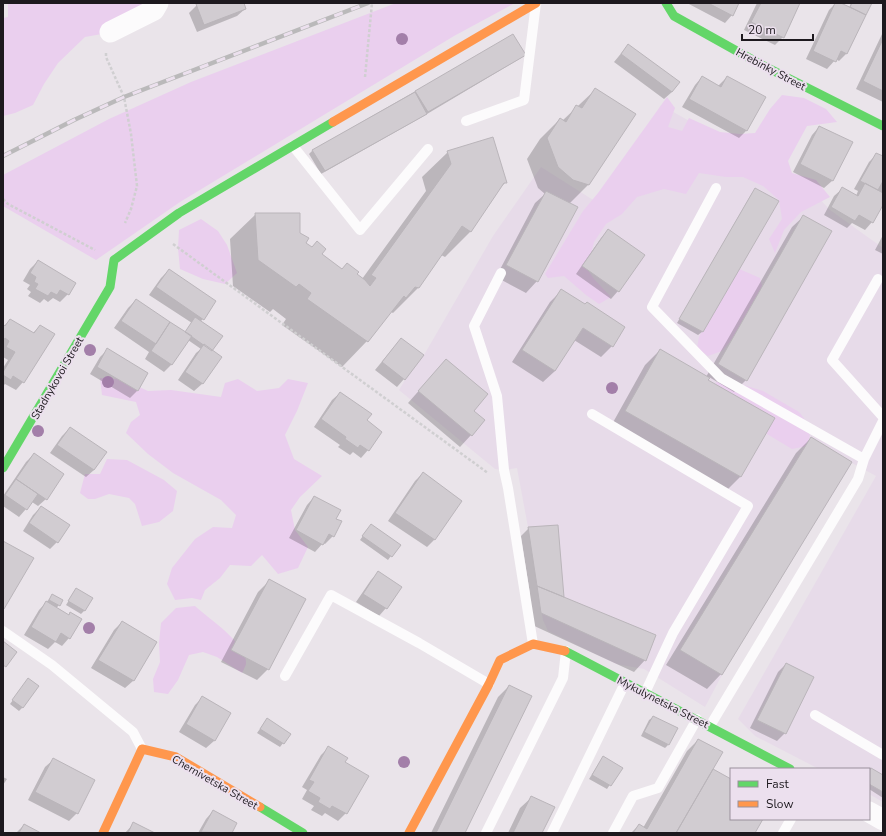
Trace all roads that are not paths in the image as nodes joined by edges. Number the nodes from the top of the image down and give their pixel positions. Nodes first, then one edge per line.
1 (158, 3) edge
2 (536, 3) edge
3 (666, 3) edge
4 (110, 32) road end
5 (466, 122) dead end
6 (883, 126) edge
7 (293, 146) junction
8 (428, 149) dead end
9 (716, 188) dead end
10 (501, 273) dead end
11 (878, 279) dead end
12 (592, 414) dead end
13 (883, 417) edge
14 (883, 421) edge
15 (864, 459) junction
16 (3, 468) edge
17 (3, 632) edge
18 (533, 644) junction
19 (566, 651) junction
20 (285, 676) dead end
21 (625, 683) junction
22 (488, 684) junction
23 (645, 693) junction
24 (815, 715) dead end
25 (696, 719) junction
26 (710, 726) junction
27 (142, 749) junction
28 (882, 752) edge
29 (788, 768) edge
30 (870, 813) edge
31 (790, 820) edge
32 (883, 820) edge
33 (104, 833) edge
34 (303, 833) edge
35 (409, 833) edge
36 (486, 833) edge
37 (552, 833) edge
38 (613, 833) edge
39 (783, 833) edge

1 - 4 street
2 - 5 lane
2 - 7 street
3 - 6 street, Hrebinky Street
7 - 8 lane
7 - 16 street, Stadnykovoi Street
9 - 15 lane
10 - 18 lane
11 - 13 lane
12 - 23 lane
14 - 15 lane
15 - 26 lane
17 - 27 lane
18 - 19 street, Mykulynetska Street
18 - 22 street
19 - 21 street, Mykulynetska Street
19 - 36 lane
20 - 22 lane
21 - 23 street, Mykulynetska Street
21 - 37 lane
22 - 35 street
23 - 25 street, Mykulynetska Street
24 - 28 lane
25 - 26 street, Mykulynetska Street
25 - 38 lane
26 - 29 street, Mykulynetska Street
27 - 33 street
27 - 34 street, Chernivetska Street
30 - 32 street
31 - 39 lane

